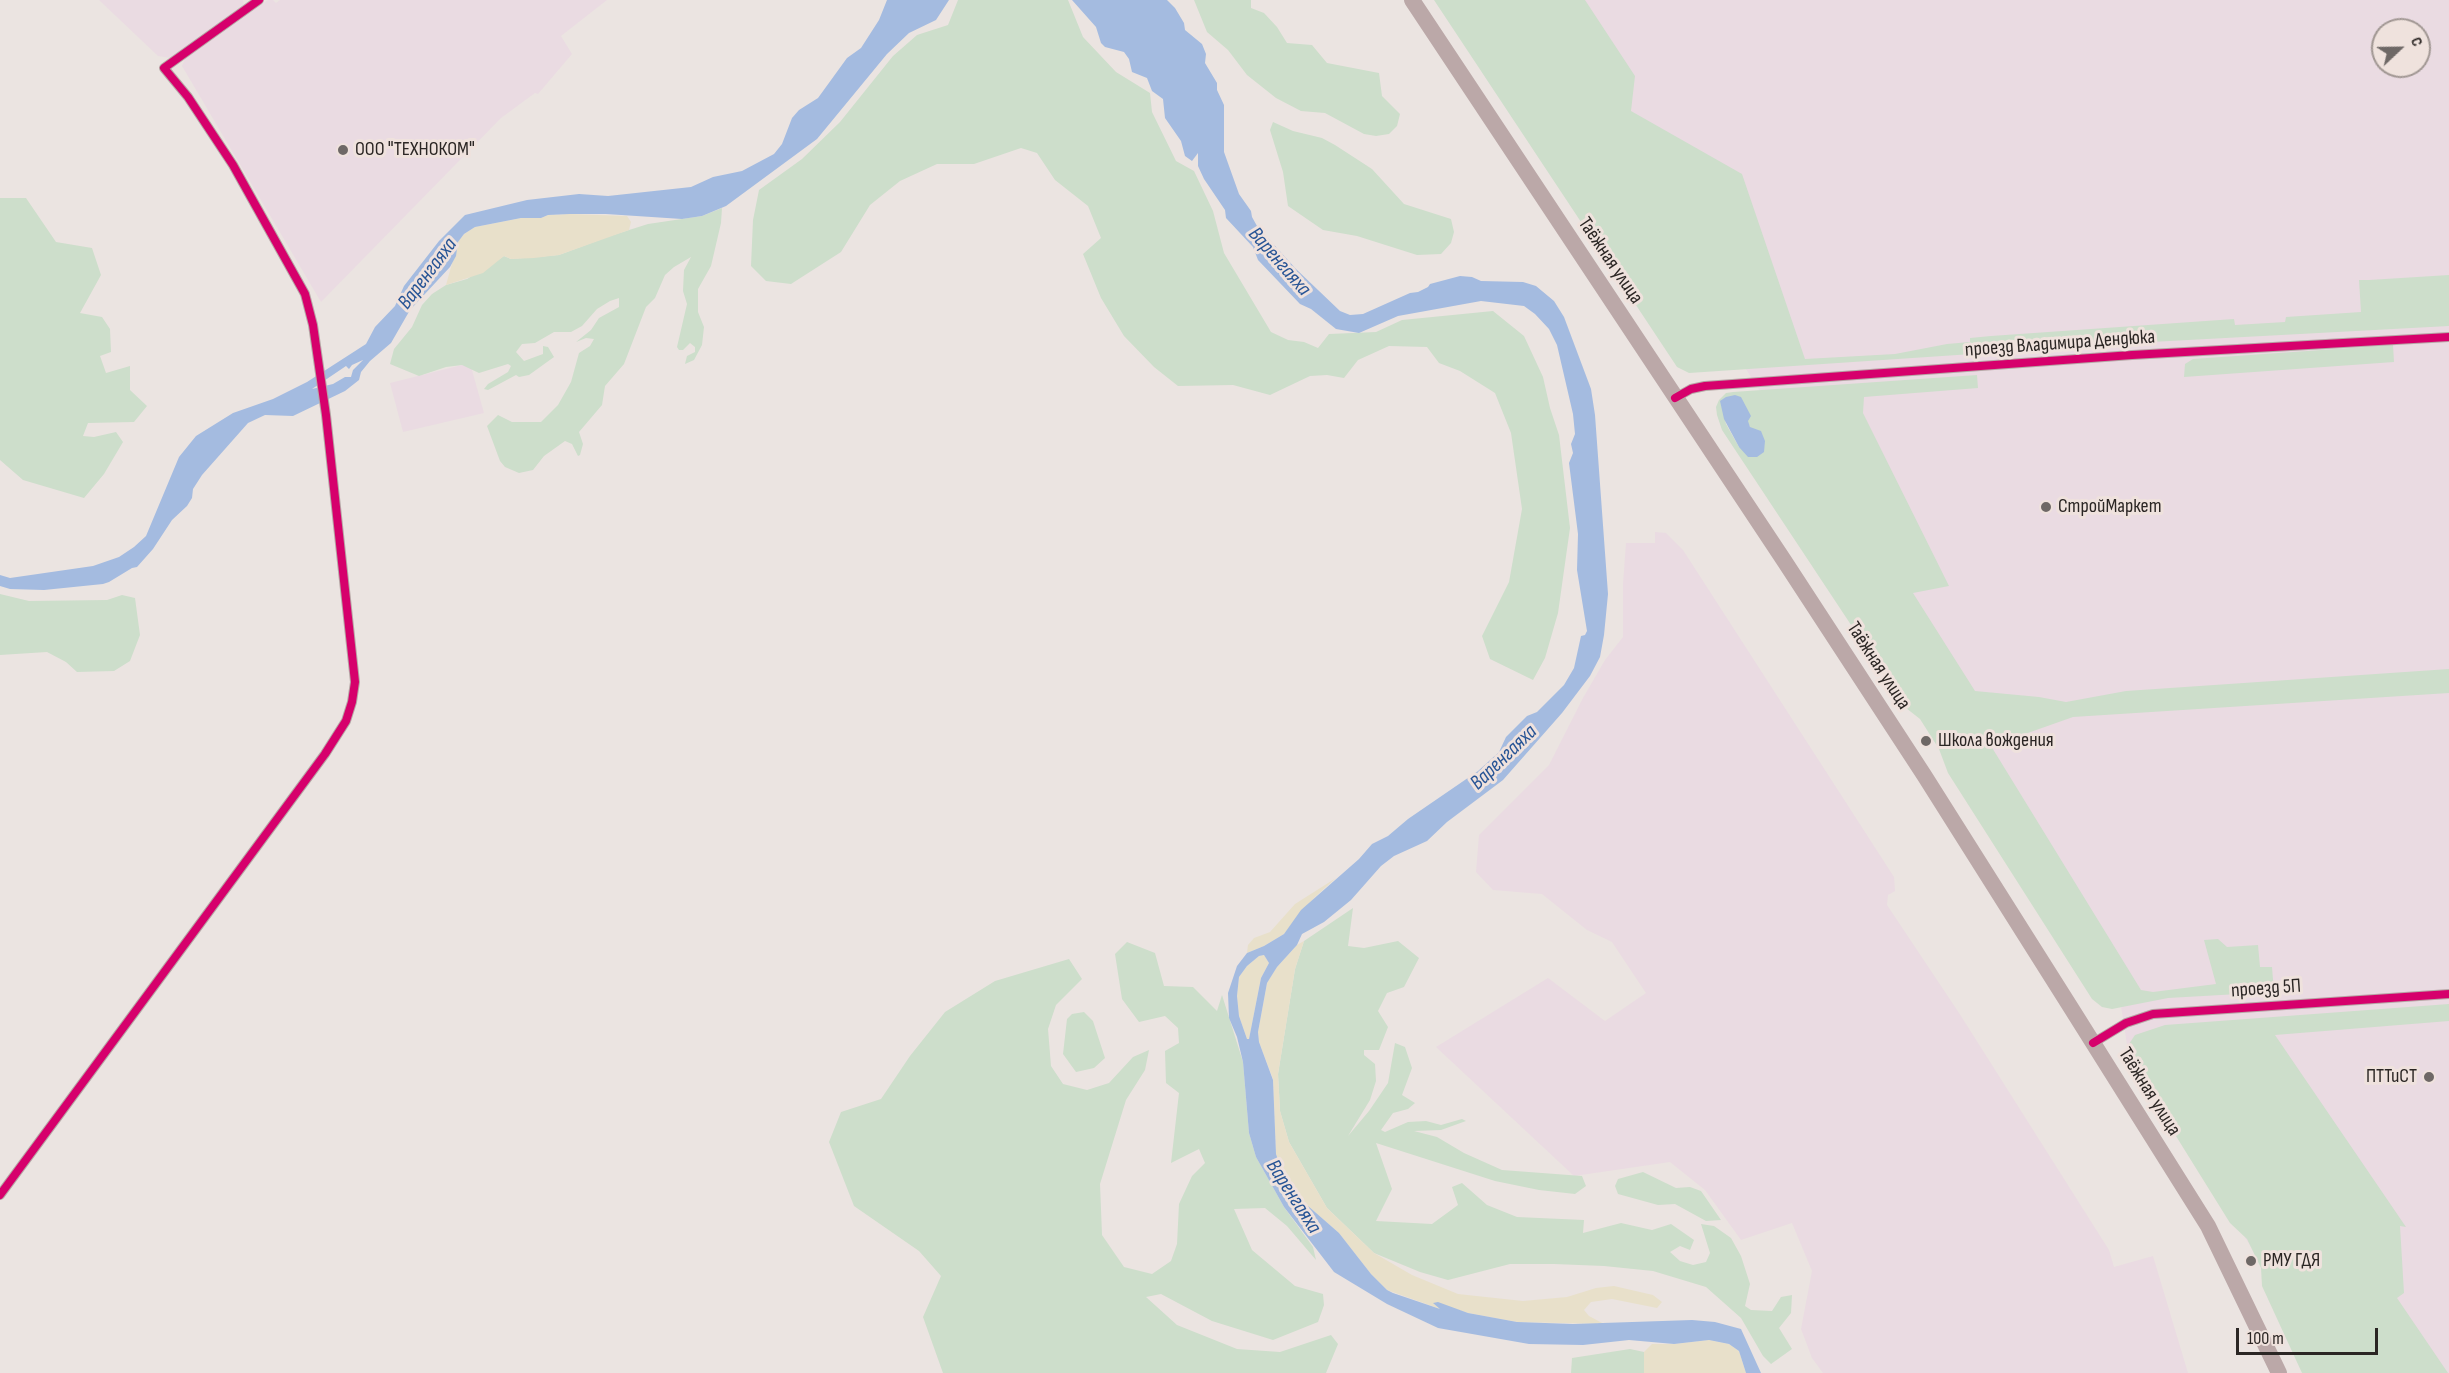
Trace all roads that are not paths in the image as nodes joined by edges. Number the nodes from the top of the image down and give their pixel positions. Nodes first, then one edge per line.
1 (259, 0) edge
2 (1412, 0) edge
3 (2449, 337) edge
4 (1675, 398) junction
5 (2449, 994) edge
6 (2093, 1043) junction
7 (0, 1195) edge
8 (2278, 1373) edge

1 - 7 street
2 - 4 highway, Таёжная улица
3 - 4 street, проезд Владимира Дендюка
4 - 6 highway, Таёжная улица
5 - 6 street, проезд 5П
6 - 8 highway, Таёжная улица

